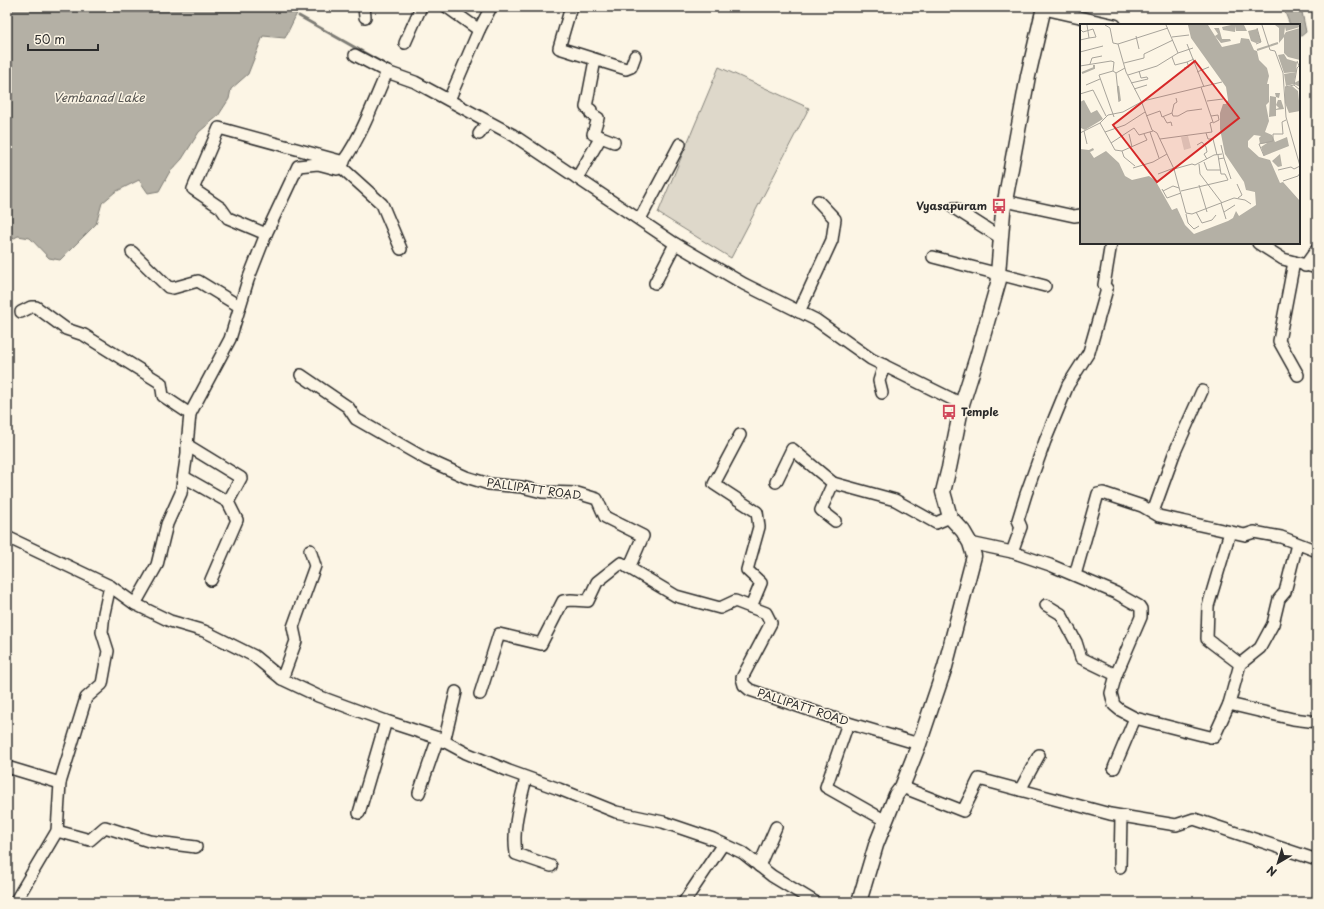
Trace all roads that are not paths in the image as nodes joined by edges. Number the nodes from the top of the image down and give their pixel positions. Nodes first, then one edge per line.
1 (421, 7) edge
2 (447, 7) edge
3 (491, 7) edge
4 (571, 7) edge
5 (1044, 8) edge
6 (1111, 24) edge
7 (479, 30) junction
8 (405, 44) dead end
9 (355, 54) dead end
10 (635, 56) dead end
11 (595, 60) junction
12 (387, 72) junction
13 (449, 100) junction
14 (488, 122) junction
15 (479, 134) dead end
16 (601, 137) junction
17 (614, 142) dead end
18 (680, 144) dead end
19 (342, 164) junction
20 (577, 178) junction
21 (818, 201) dead end
22 (1005, 201) junction
23 (954, 208) dead end
24 (1080, 215) edge
25 (640, 219) junction
26 (266, 234) junction
27 (1001, 238) junction
28 (675, 244) junction
29 (1111, 244) edge
30 (1260, 244) edge
31 (402, 249) dead end
32 (1317, 249) edge
33 (132, 252) dead end
34 (933, 257) dead end
35 (1294, 262) junction
36 (1305, 266) junction
37 (1317, 268) edge
38 (998, 274) junction
39 (655, 283) dead end
40 (1045, 286) dead end
41 (239, 306) junction
42 (21, 312) dead end
43 (799, 312) junction
44 (884, 366) junction
45 (301, 375) dead end
46 (1298, 375) dead end
47 (1202, 391) dead end
48 (882, 394) dead end
49 (962, 404) junction
50 (190, 414) junction
51 (740, 435) dead end
52 (187, 445) junction
53 (184, 477) junction
54 (776, 482) dead end
55 (833, 482) junction
56 (228, 502) junction
57 (1153, 512) junction
58 (950, 517) junction
59 (835, 521) dead end
60 (1230, 532) junction
61 (7, 537) edge
62 (970, 543) junction
63 (1297, 544) junction
64 (310, 550) dead end
65 (1317, 550) edge
66 (1012, 552) junction
67 (629, 568) junction
68 (1075, 575) junction
69 (212, 580) dead end
70 (110, 586) junction
71 (136, 604) junction
72 (1046, 605) dead end
73 (750, 607) junction
74 (1240, 664) junction
75 (1116, 675) junction
76 (282, 679) junction
77 (456, 692) dead end
78 (480, 694) dead end
79 (1229, 704) junction
80 (1135, 718) junction
81 (386, 721) junction
82 (1317, 722) edge
83 (848, 723) junction
84 (441, 740) junction
85 (919, 744) junction
86 (1039, 755) dead end
87 (7, 767) edge
88 (1114, 768) dead end
89 (526, 778) junction
90 (60, 783) junction
91 (902, 787) junction
92 (1020, 790) junction
93 (419, 793) dead end
94 (359, 813) dead end
95 (1121, 816) junction
96 (886, 821) junction
97 (776, 827) dead end
98 (56, 831) junction
99 (723, 844) junction
100 (196, 847) dead end
101 (1317, 860) edge
102 (551, 866) dead end
103 (759, 866) junction
104 (1120, 866) dead end
105 (15, 902) edge
106 (684, 902) edge
107 (815, 902) edge
108 (859, 902) edge

1 - 8 street
2 - 7 street
3 - 7 street
4 - 11 street
5 - 6 street
5 - 22 main road
7 - 13 street
9 - 12 street
10 - 11 street
11 - 16 street
12 - 13 street
12 - 19 street
13 - 14 street
14 - 15 street
14 - 20 street
16 - 17 street
16 - 20 street
18 - 25 street
19 - 26 street
19 - 26 street
19 - 31 street
20 - 25 street
21 - 43 street
22 - 24 street
22 - 27 main road
23 - 27 street
25 - 28 street
26 - 41 street
27 - 38 main road
28 - 39 street
28 - 43 street
29 - 66 street
30 - 35 street
32 - 36 street
33 - 41 street
34 - 38 street
35 - 36 street
35 - 46 street
36 - 37 street
38 - 40 street
38 - 49 main road
41 - 50 street
42 - 50 street
43 - 44 street
44 - 48 street
44 - 49 street
45 - 67 street, PALLIPATT ROAD
47 - 57 street
49 - 58 main road
50 - 52 street
51 - 73 street
52 - 53 street
52 - 56 street
53 - 56 street
53 - 71 street
54 - 55 street
55 - 58 street
55 - 59 street
56 - 69 street
57 - 60 street
57 - 68 street
58 - 62 main road
60 - 63 street
60 - 74 street
61 - 70 street
62 - 66 street
62 - 85 main road
63 - 65 street
63 - 74 street
64 - 76 street
66 - 68 street
67 - 73 street, PALLIPATT ROAD
67 - 78 street
68 - 75 street
70 - 71 street
70 - 90 street
71 - 76 street
72 - 75 street
73 - 83 street, PALLIPATT ROAD
74 - 79 street
75 - 80 street
76 - 81 street
77 - 84 street
79 - 80 street
79 - 82 street
80 - 88 street
81 - 84 street
81 - 94 street
83 - 85 street, PALLIPATT ROAD
83 - 96 street
84 - 89 street
84 - 93 street
85 - 91 main road
86 - 92 street
87 - 90 street
89 - 99 street
89 - 102 street
90 - 98 street
91 - 92 street
91 - 96 main road
92 - 95 street
95 - 101 street
95 - 104 street
96 - 108 main road
97 - 103 street
98 - 100 street
98 - 105 street
99 - 103 street
99 - 106 street
103 - 107 street

